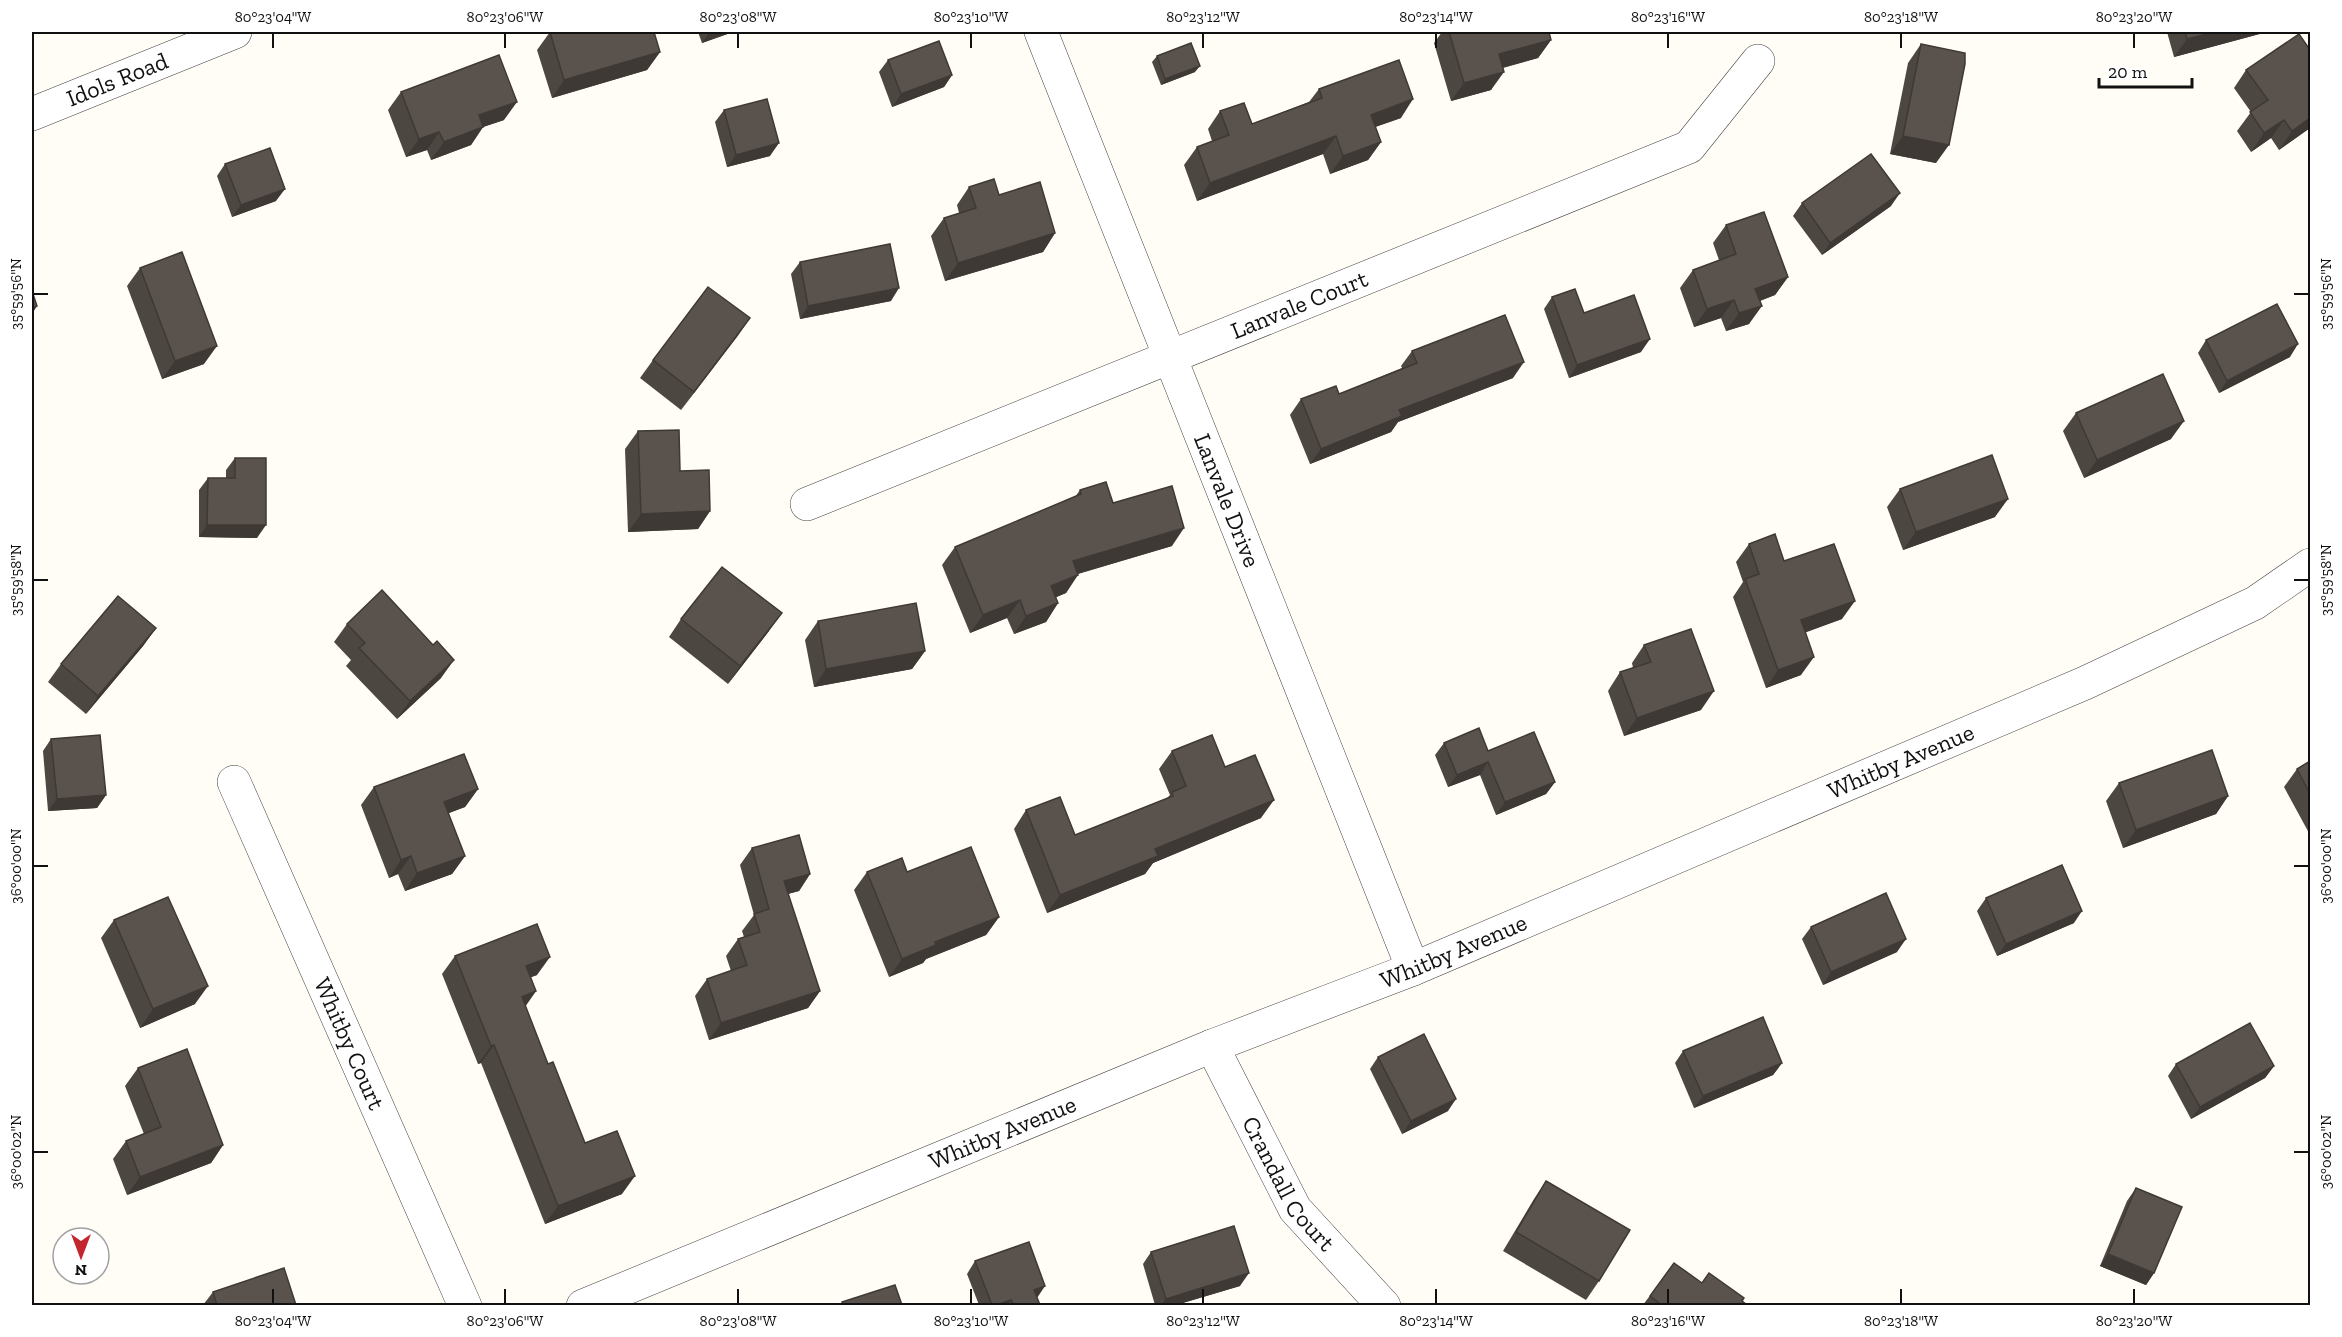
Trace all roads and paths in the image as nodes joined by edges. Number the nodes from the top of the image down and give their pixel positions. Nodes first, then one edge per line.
1 (235, 32) edge
2 (1041, 32) edge
3 (1758, 61) dead end
4 (32, 114) edge
5 (1171, 356) junction
6 (807, 504) dead end
7 (2310, 565) edge
8 (234, 782) dead end
9 (1413, 969) junction
10 (1212, 1046) junction
11 (465, 1305) edge
12 (583, 1305) edge
13 (1384, 1305) edge

1 - 4 street, Idols Road
2 - 5 street, Lanvale Drive
3 - 5 street, Lanvale Court
5 - 6 street, Lanvale Court
5 - 9 street, Lanvale Drive
7 - 9 street, Whitby Avenue
8 - 11 street, Whitby Court
9 - 10 street, Whitby Avenue
10 - 12 street, Whitby Avenue
10 - 13 street, Crandall Court

